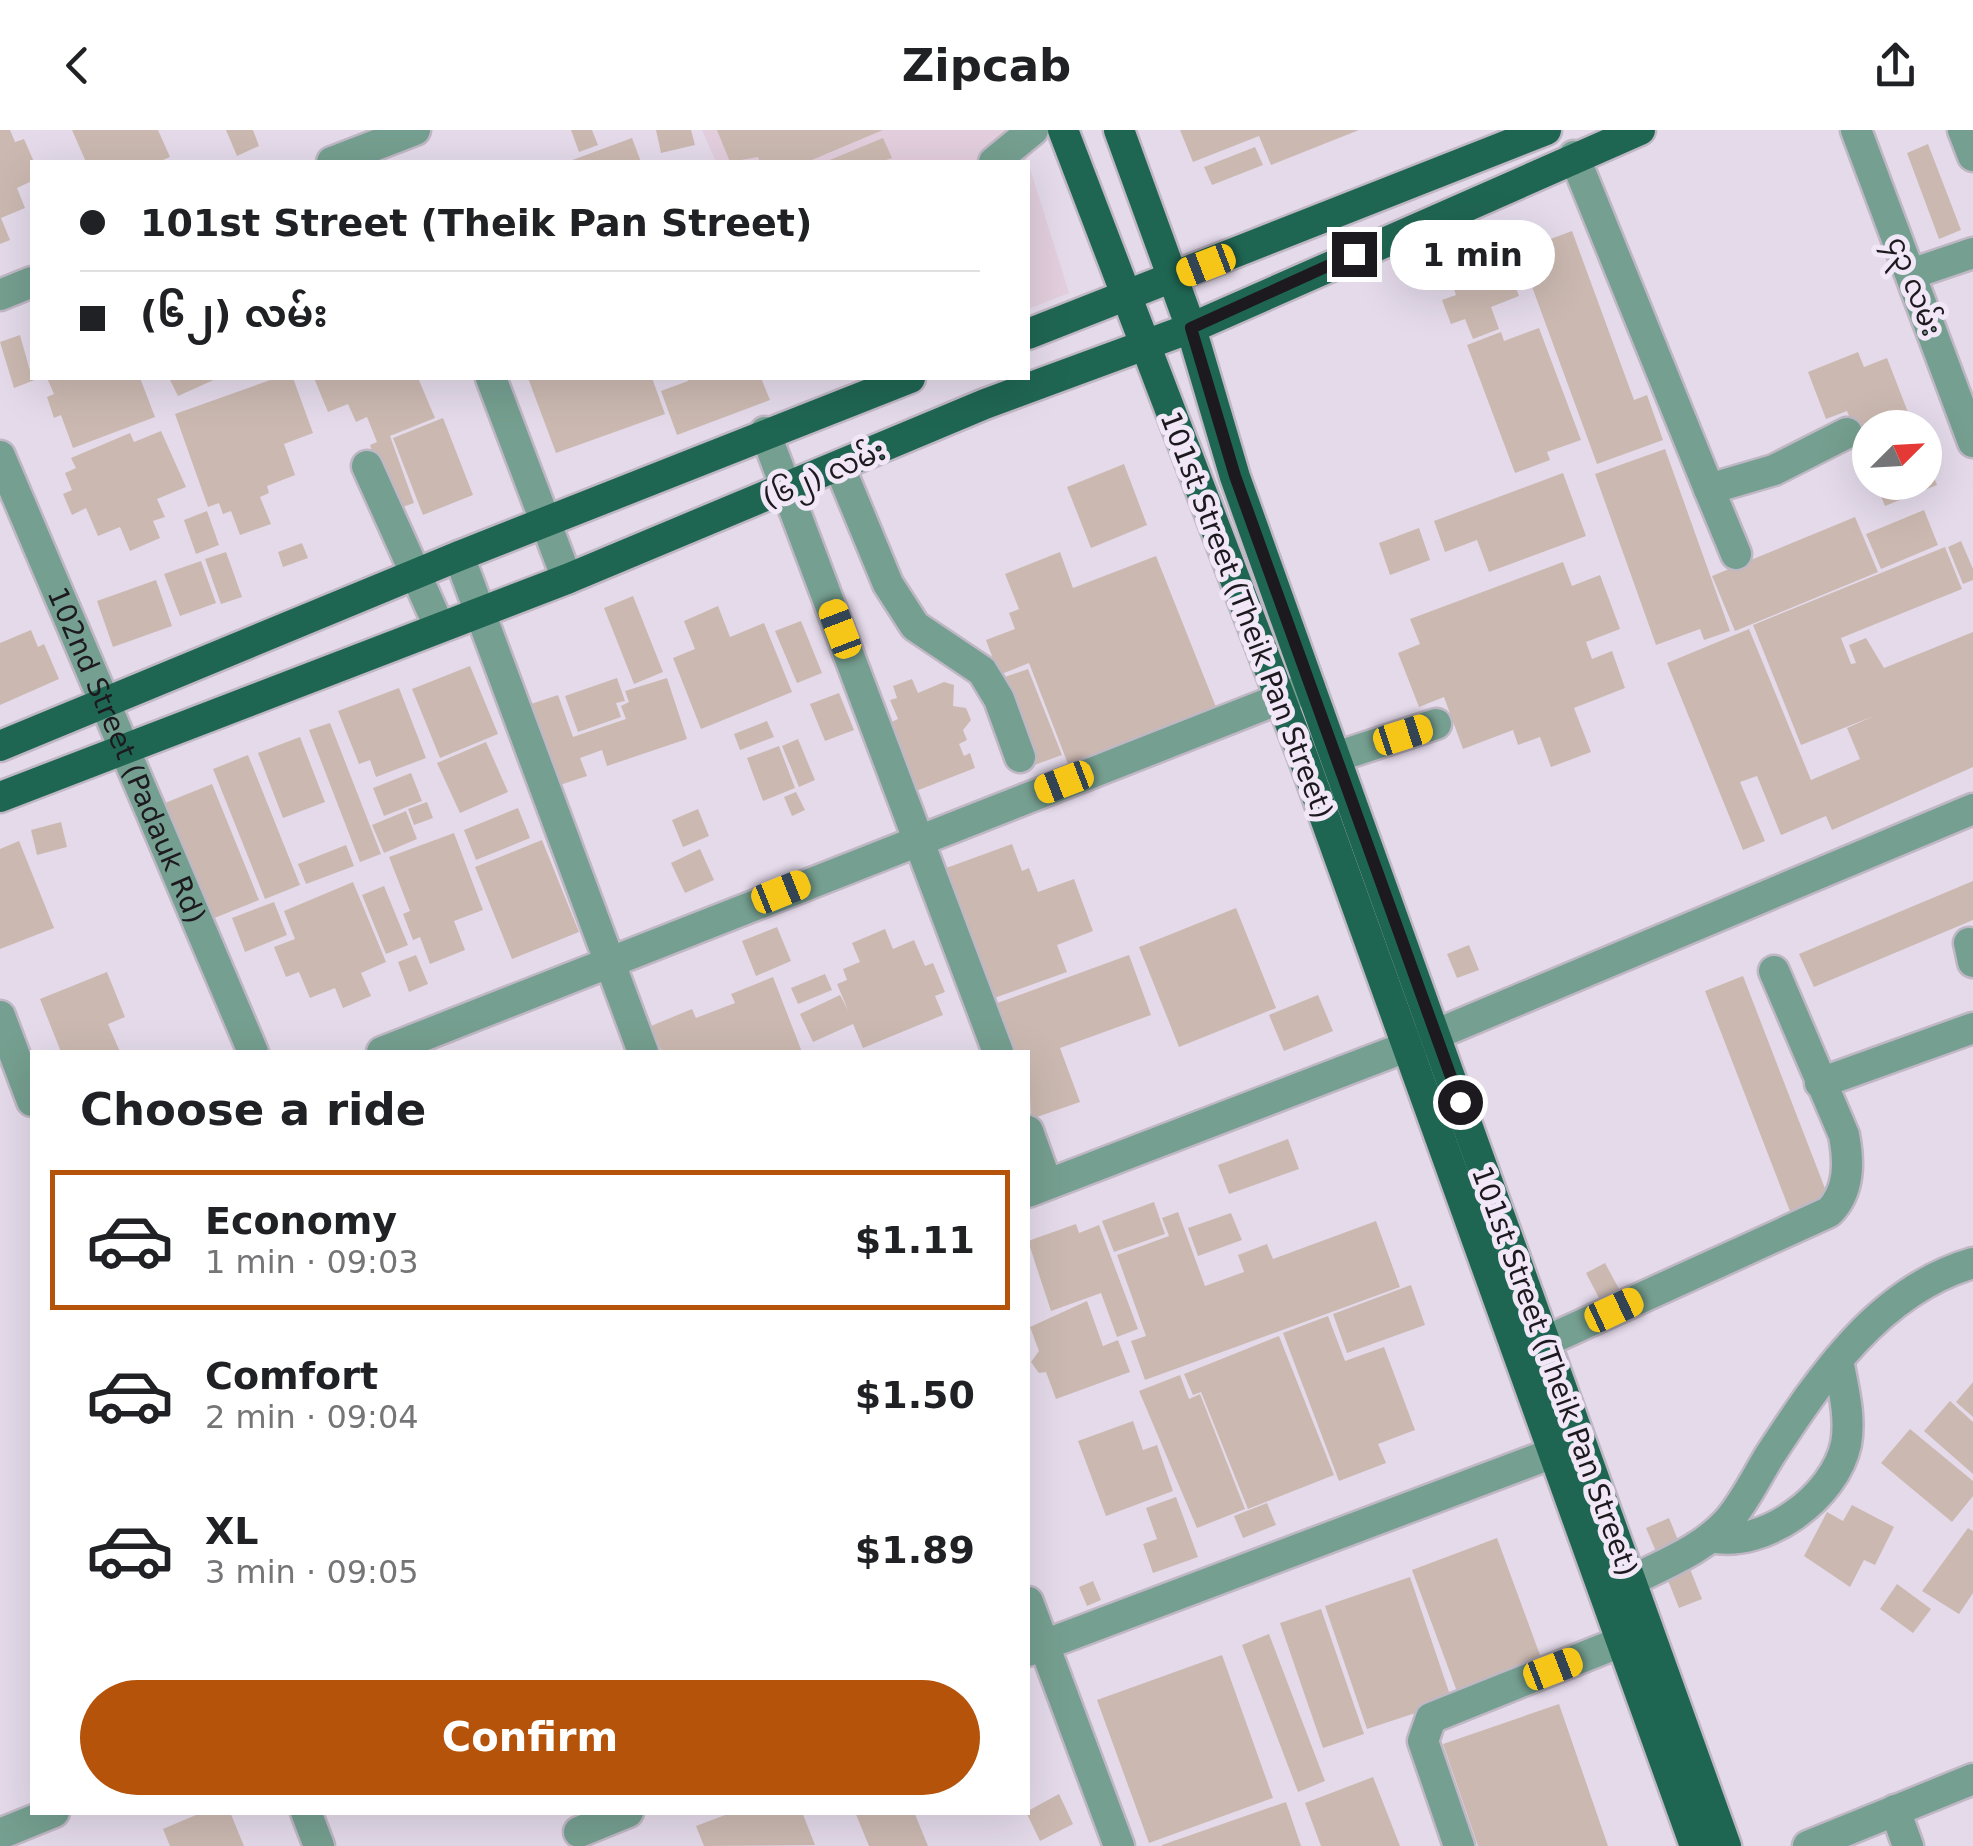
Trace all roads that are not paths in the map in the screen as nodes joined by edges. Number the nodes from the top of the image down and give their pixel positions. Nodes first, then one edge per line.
1 (1033, 130) edge
2 (1063, 130) edge
3 (1119, 130) edge
4 (1546, 130) edge
5 (1640, 130) edge
6 (1856, 130) edge
7 (1963, 130) edge
8 (405, 140) edge
9 (1574, 156) junction
10 (1973, 156) edge
11 (339, 160) edge
12 (996, 160) edge
13 (1973, 253) edge
14 (1911, 274) junction
15 (1173, 278) junction
16 (30, 283) edge
17 (0, 295) edge
18 (1125, 298) junction
19 (1191, 328) junction
20 (1030, 333) edge
21 (1142, 344) junction
22 (492, 380) edge
23 (899, 380) edge
24 (859, 387) edge
25 (765, 432) junction
26 (1847, 433) dead end
27 (1973, 442) edge
28 (0, 456) edge
29 (367, 466) dead end
30 (840, 468) junction
31 (1709, 489) junction
32 (788, 490) junction
33 (544, 521) junction
34 (1736, 554) dead end
35 (459, 556) junction
36 (414, 574) junction
37 (567, 579) junction
38 (481, 611) junction
39 (439, 626) junction
40 (1310, 687) junction
41 (1281, 698) junction
42 (104, 706) junction
43 (1436, 724) dead end
44 (0, 746) edge
45 (122, 749) junction
46 (1020, 757) dead end
47 (1336, 757) junction
48 (0, 797) edge
49 (1973, 809) edge
50 (918, 837) junction
51 (609, 962) junction
52 (1774, 971) dead end
53 (0, 1016) edge
54 (1973, 1028) edge
55 (1436, 1034) junction
56 (1406, 1047) junction
57 (252, 1050) edge
58 (387, 1050) edge
59 (642, 1050) edge
60 (997, 1050) edge
61 (8, 1062) edge
62 (1820, 1083) junction
63 (30, 1098) edge
64 (1030, 1144) edge
65 (1037, 1188) edge
66 (1973, 1263) edge
67 (1542, 1343) junction
68 (1838, 1360) junction
69 (1580, 1443) junction
70 (1551, 1454) junction
71 (1711, 1536) junction
72 (1631, 1581) junction
73 (1030, 1613) edge
74 (1650, 1630) junction
75 (1620, 1644) junction
76 (1036, 1647) edge
77 (1973, 1779) edge
78 (1895, 1810) junction
79 (47, 1815) edge
80 (307, 1815) edge
81 (620, 1815) edge
82 (579, 1830) edge
83 (0, 1834) edge
84 (318, 1846) edge
85 (1119, 1846) edge
86 (1459, 1846) edge
87 (1694, 1846) edge
88 (1726, 1846) edge
89 (1808, 1846) edge
90 (1908, 1846) edge

1 - 12 street
2 - 18 main road, 101st Street (Theik Pan Street)
3 - 15 main road, 101st Street (Theik Pan Street)
4 - 15 main road
5 - 9 main road, (၆၂) လမ်း
6 - 14 street, ၄၃ လမ်း
7 - 10 street
8 - 11 street
9 - 19 main road, (၆၂) လမ်း
9 - 31 street
13 - 14 street
14 - 27 street, ၄၃ လမ်း
15 - 18 main road
15 - 19 main road, 101st Street (Theik Pan Street)
16 - 17 street
18 - 20 main road
18 - 21 main road, 101st Street (Theik Pan Street)
19 - 21 main road, (၆၂) လမ်း
19 - 40 main road, 101st Street (Theik Pan Street)
21 - 30 main road, (၆၂) လမ်း
21 - 41 main road, 101st Street (Theik Pan Street)
22 - 33 street
23 - 24 main road, (၆၂) လမ်း
24 - 25 main road, (၆၂) လမ်း
25 - 32 street
25 - 33 main road, (၆၂) လမ်း
26 - 31 street
28 - 42 street, 102nd Street (Padauk Rd)
29 - 36 street
30 - 32 main road, (၆၂) လမ်း
30 - 46 street
31 - 34 street
32 - 37 main road, (၆၂) လမ်း
32 - 50 street
33 - 35 main road, (၆၂) လမ်း
33 - 37 street
35 - 36 main road, (၆၂) လမ်း
35 - 38 street
36 - 39 street
36 - 42 main road, (၆၂) လမ်း
37 - 38 main road, (၆၂) လမ်း
38 - 39 main road, (၆၂) လမ်း
38 - 51 street
39 - 45 main road, (၆၂) လမ်း
40 - 41 street
40 - 47 main road, 101st Street (Theik Pan Street)
41 - 50 street
41 - 56 main road, 101st Street (Theik Pan Street)
42 - 44 main road, (၆၂) လမ်း
42 - 45 street, 102nd Street (Padauk Rd)
43 - 47 street
45 - 48 main road, (၆၂) လမ်း
45 - 57 street, 102nd Street (Padauk Rd)
47 - 55 main road, 101st Street (Theik Pan Street)
49 - 55 street
50 - 51 street
50 - 60 street
51 - 58 street
51 - 59 street
52 - 62 street
53 - 61 street
54 - 62 street
55 - 56 street
55 - 67 main road, 101st Street (Theik Pan Street)
56 - 65 street
56 - 70 main road, 101st Street (Theik Pan Street)
61 - 63 street
62 - 67 street
64 - 65 street
66 - 68 street
67 - 69 main road, 101st Street (Theik Pan Street)
68 - 71 street
68 - 71 street
69 - 70 street
69 - 72 main road, 101st Street (Theik Pan Street)
70 - 75 main road, 101st Street (Theik Pan Street)
70 - 76 street
71 - 72 street
72 - 74 main road, 101st Street (Theik Pan Street)
73 - 76 street
74 - 75 street
74 - 88 main road, 101st Street (Theik Pan Street)
75 - 86 street
75 - 87 main road, 101st Street (Theik Pan Street)
76 - 85 street
77 - 78 street
78 - 89 street
78 - 90 street
79 - 83 street
80 - 84 street
81 - 82 street

